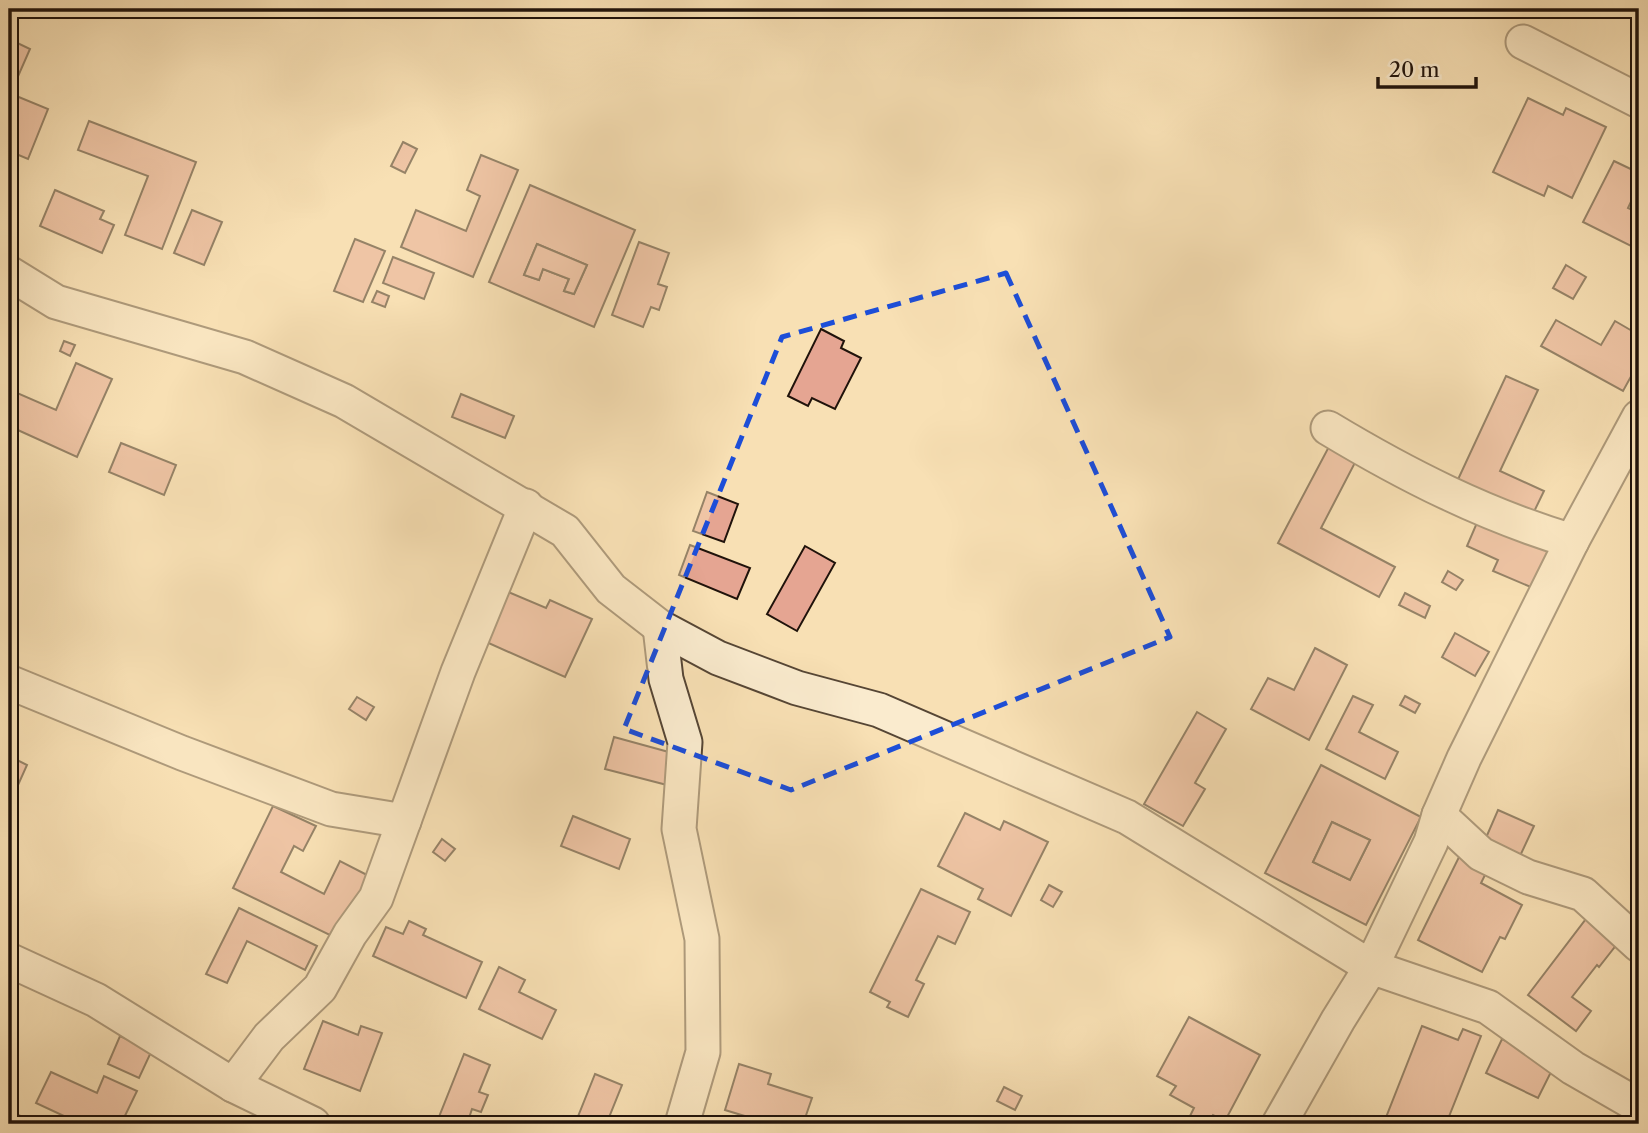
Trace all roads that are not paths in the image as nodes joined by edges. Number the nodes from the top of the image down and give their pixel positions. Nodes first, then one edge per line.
1 (1523, 42) dead end
2 (1639, 100) edge
3 (9, 273) edge
4 (1639, 418) edge
5 (1328, 428) dead end
6 (526, 506) junction
7 (1572, 541) junction
8 (660, 626) junction
9 (9, 682) edge
10 (1439, 815) junction
11 (404, 821) junction
12 (1639, 945) edge
13 (9, 960) edge
14 (1371, 967) junction
15 (233, 1085) junction
16 (1639, 1106) edge
17 (313, 1124) edge
18 (682, 1124) edge
19 (1279, 1124) edge

1 - 2 street
3 - 6 street
4 - 7 street
5 - 7 street
6 - 8 street
6 - 11 street
7 - 10 street
8 - 14 street
8 - 18 street
9 - 11 street
10 - 12 street
10 - 14 street
11 - 15 street
13 - 15 street
14 - 16 street
14 - 19 street
15 - 17 street

